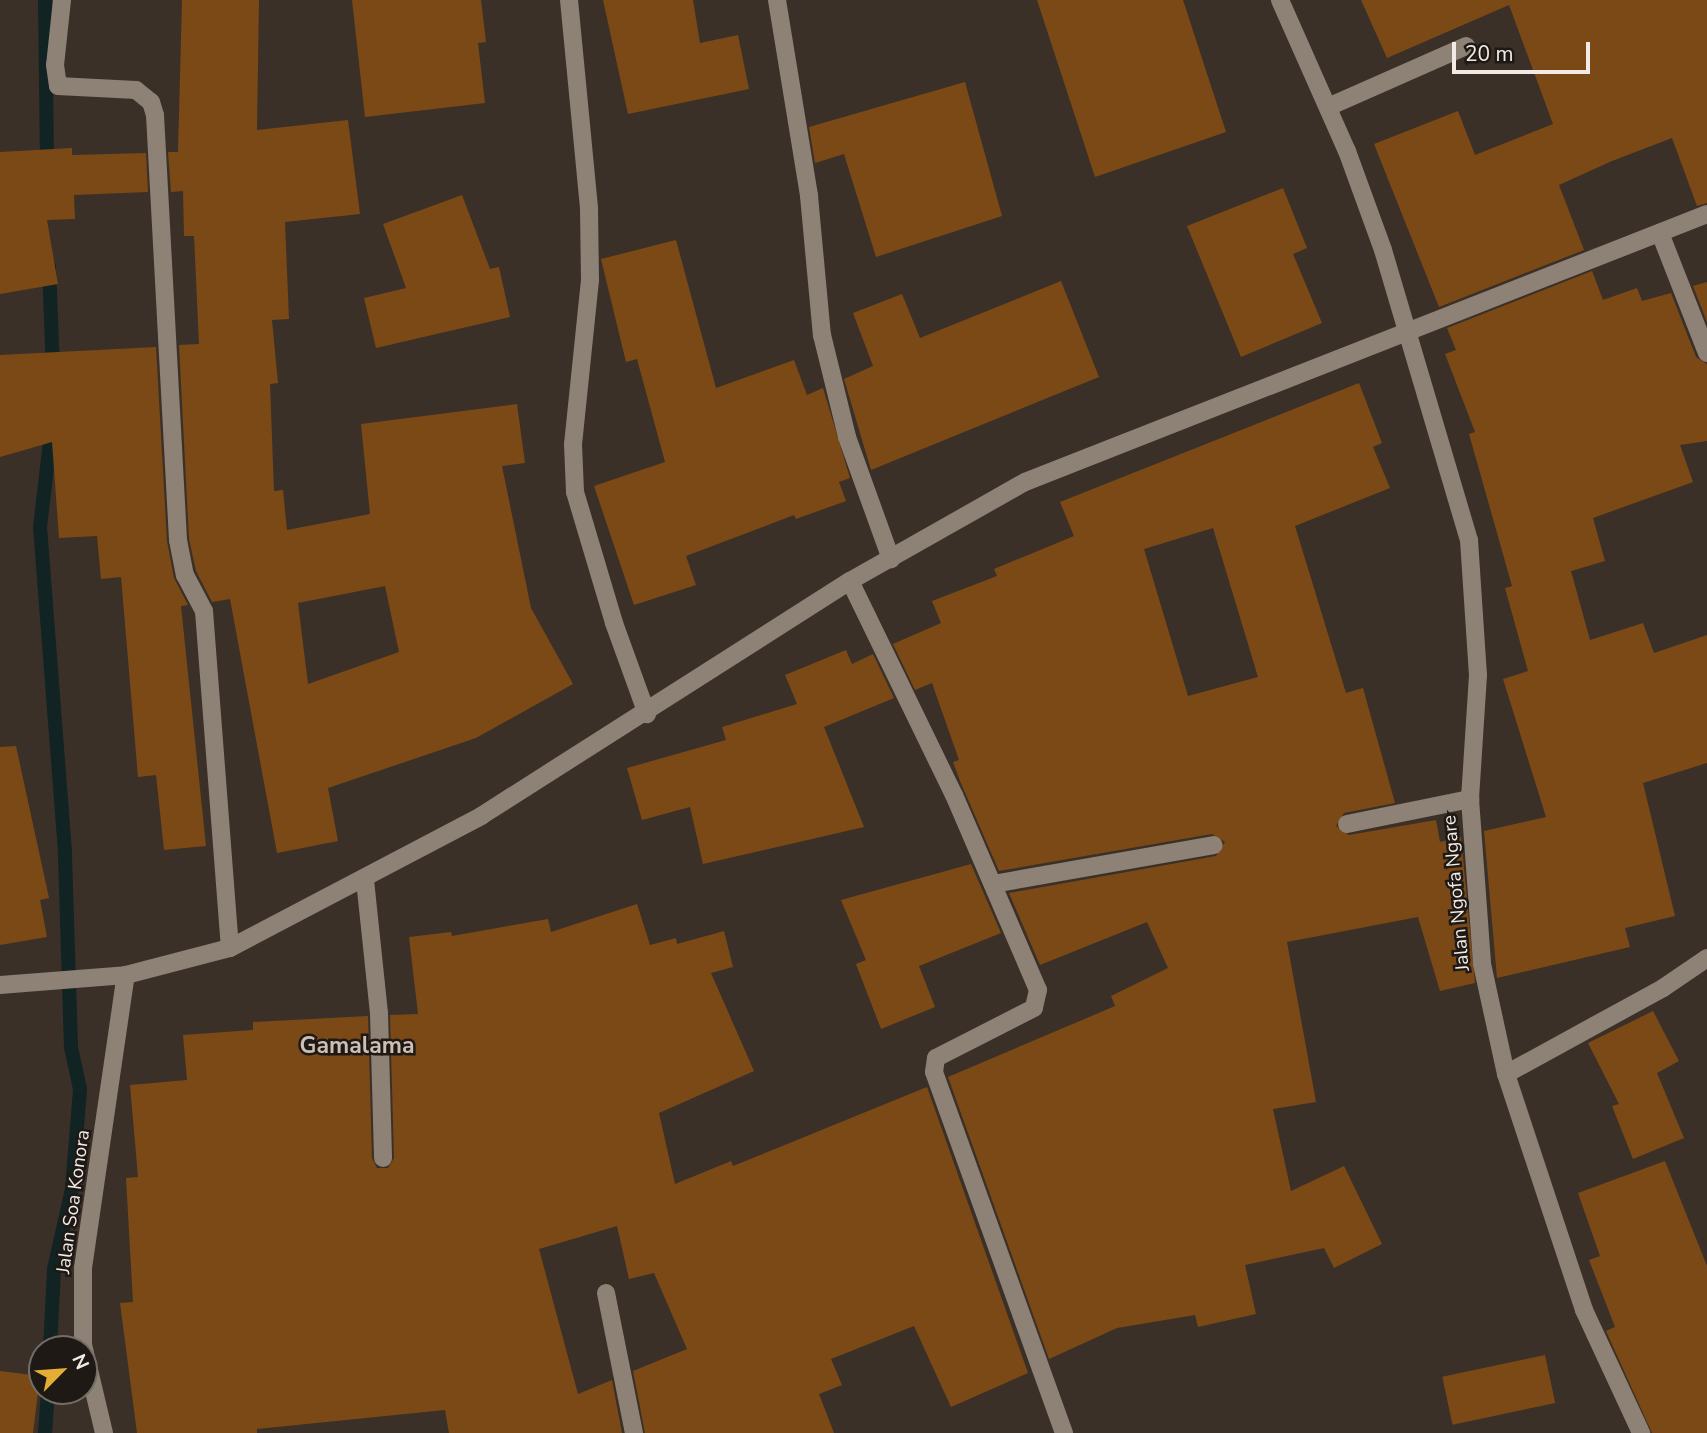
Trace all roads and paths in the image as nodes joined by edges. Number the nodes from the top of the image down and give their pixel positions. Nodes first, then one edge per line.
1 (62, 0) edge
2 (569, 0) edge
3 (777, 0) edge
4 (1280, 0) edge
5 (1466, 46) dead end
6 (1328, 107) junction
7 (1707, 214) edge
8 (1660, 233) junction
9 (1406, 332) junction
10 (1707, 353) edge
11 (891, 559) junction
12 (850, 581) junction
13 (647, 714) junction
14 (1471, 799) junction
15 (1347, 824) dead end
16 (1214, 845) dead end
17 (365, 880) junction
18 (993, 884) junction
19 (230, 948) junction
20 (1707, 958) edge
21 (126, 975) junction
22 (0, 985) edge
23 (1506, 1074) junction
24 (383, 1158) dead end
25 (606, 1293) dead end
26 (104, 1433) edge
27 (634, 1433) edge
28 (1064, 1433) edge
29 (1641, 1433) edge

1 - 19 street
2 - 13 street
3 - 11 street
4 - 6 street, Jalan Ngofa Ngare
5 - 6 street
6 - 9 street, Jalan Ngofa Ngare
7 - 8 street
8 - 9 street
8 - 10 street
9 - 11 street
9 - 14 street, Jalan Ngofa Ngare
11 - 12 street
12 - 13 street
12 - 18 street
13 - 17 street
14 - 15 street
14 - 23 street, Jalan Ngofa Ngare
16 - 18 street
17 - 19 street
17 - 24 street
18 - 28 street
19 - 21 street
20 - 23 street
21 - 22 street
21 - 26 street, Jalan Soa Konora
23 - 29 street, Jalan Ngofa Ngare
25 - 27 street

